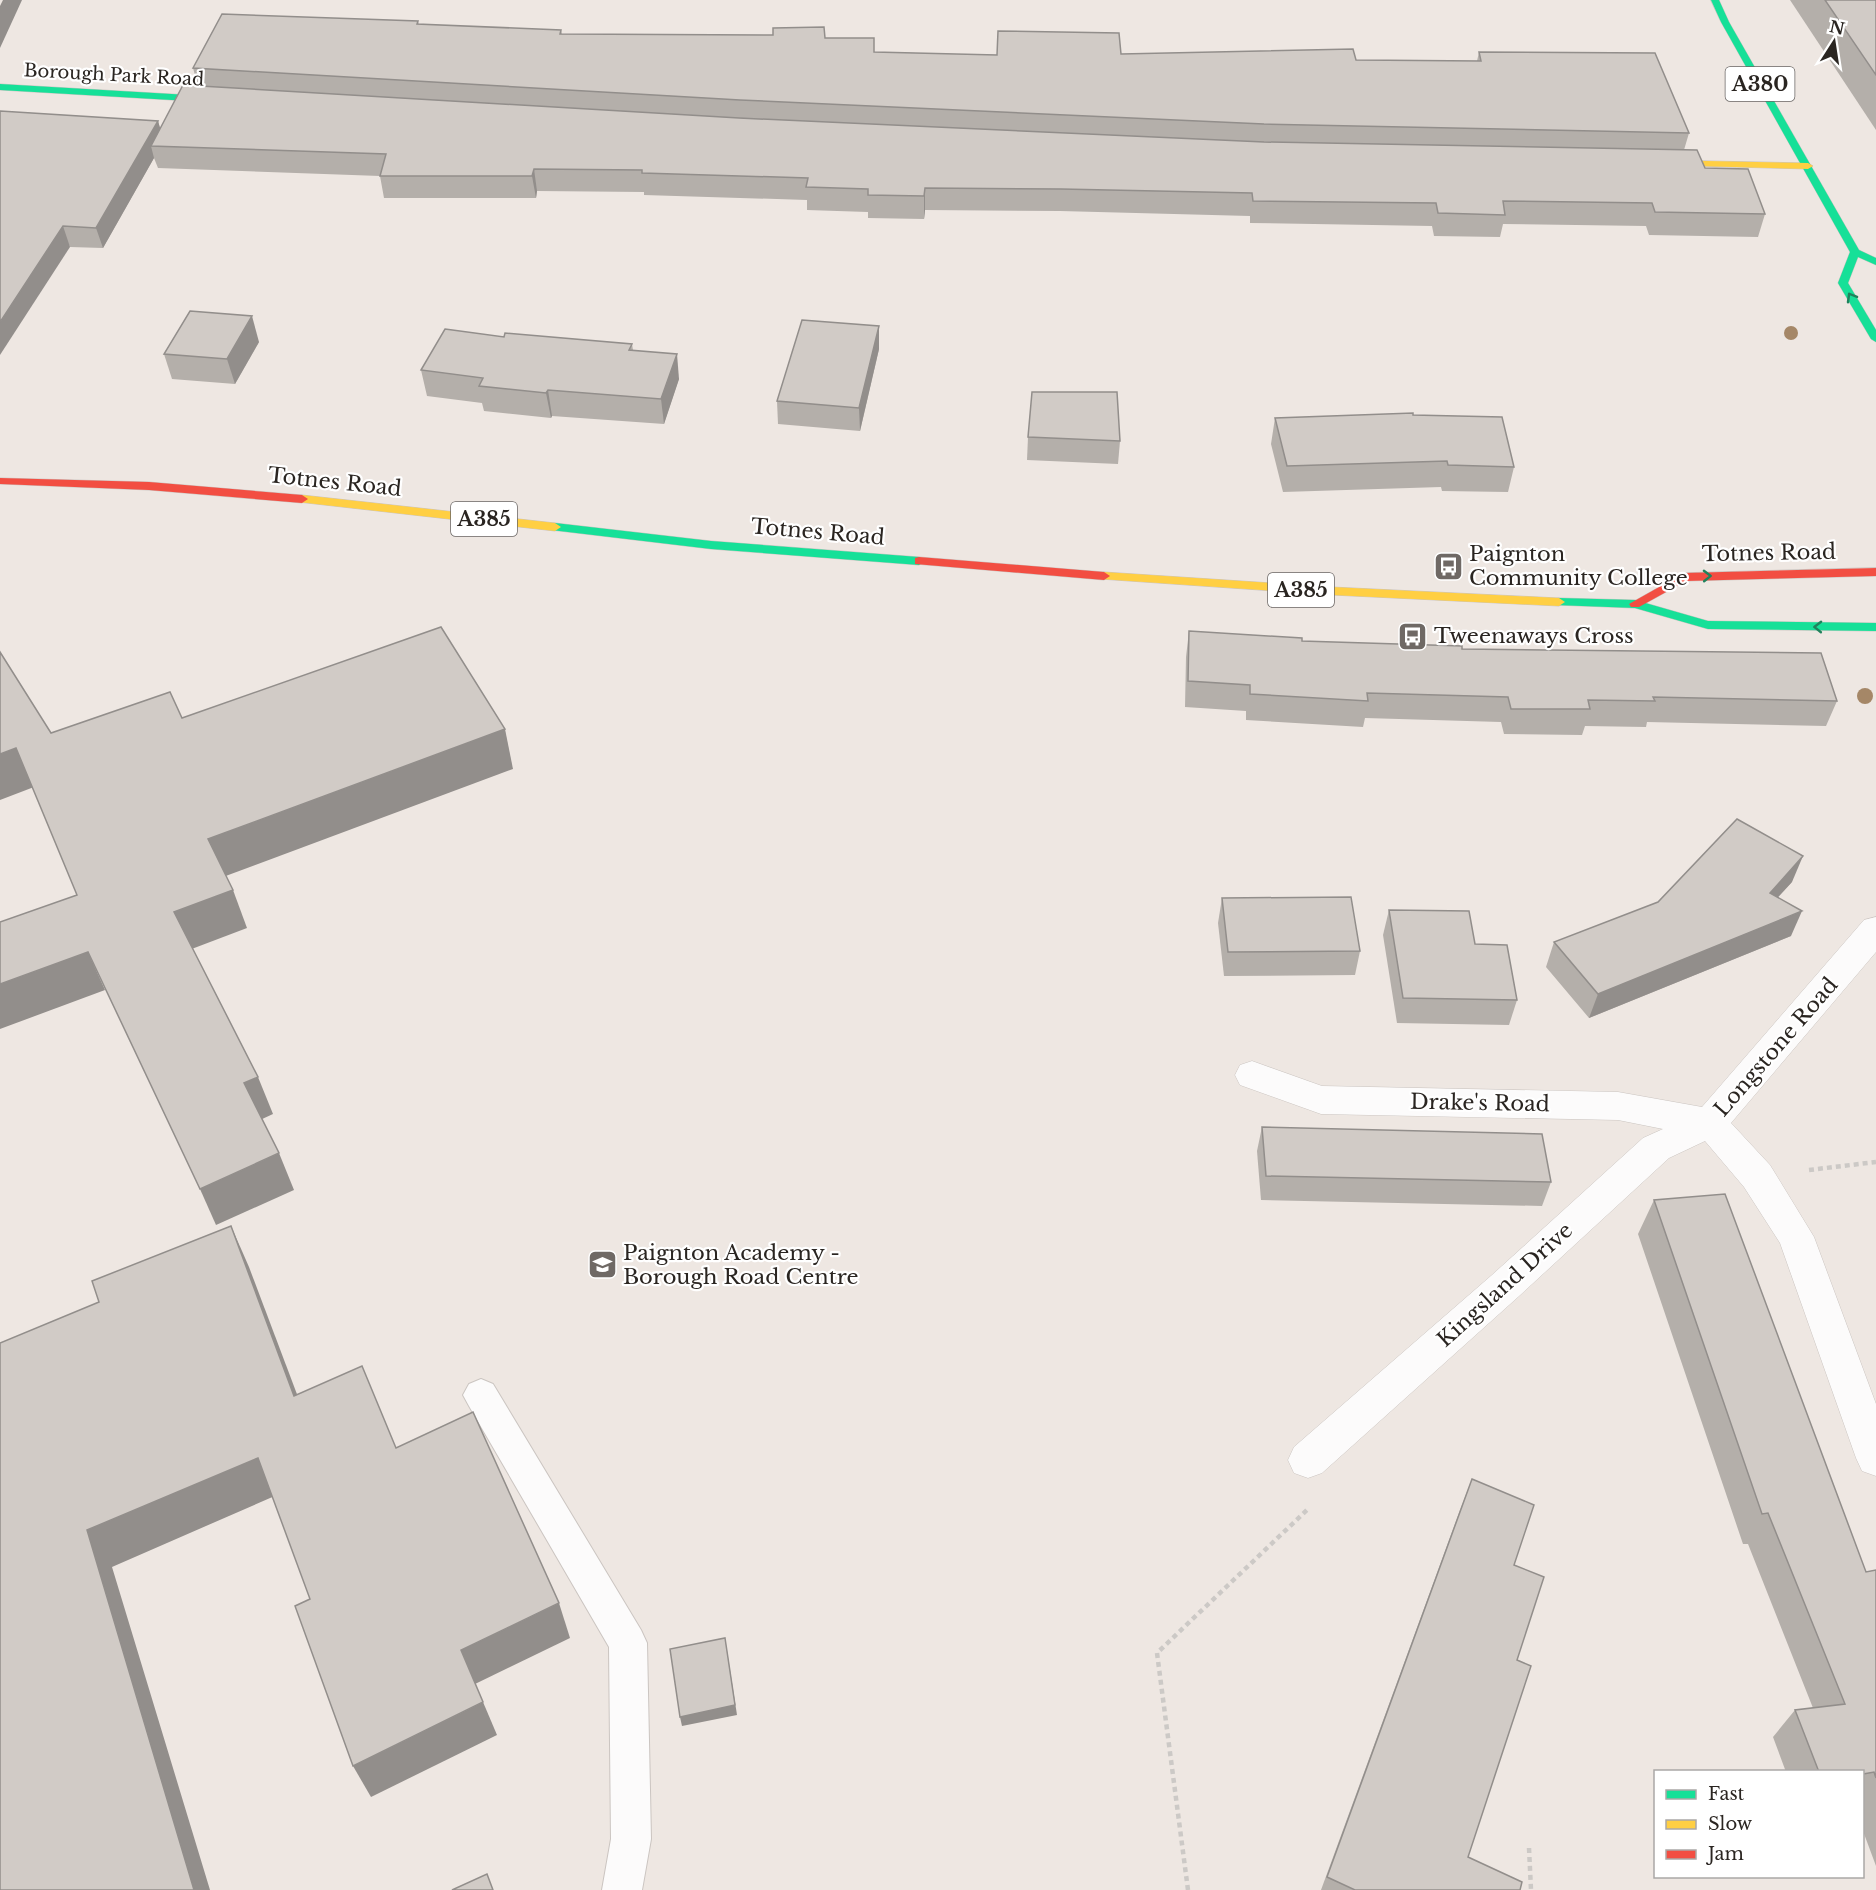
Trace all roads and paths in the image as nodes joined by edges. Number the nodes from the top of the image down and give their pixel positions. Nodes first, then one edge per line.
1 (1715, 0) edge
2 (0, 87) edge
3 (239, 101) edge
4 (1641, 163) edge
5 (1808, 166) junction
6 (1856, 252) junction
7 (1876, 262) edge
8 (1876, 339) edge
9 (0, 481) edge
10 (1876, 572) edge
11 (1635, 604) junction
12 (1876, 627) edge
13 (1876, 929) edge
14 (1252, 1075) dead end
15 (1710, 1122) junction
16 (1876, 1162) edge
17 (1757, 1176) junction
18 (481, 1395) dead end
19 (1876, 1458) edge
20 (1308, 1460) joint
21 (1529, 1848) dead end
22 (622, 1890) edge
23 (1188, 1890) edge
24 (1531, 1890) edge

1 - 5 main road, A380
2 - 3 main road, Borough Park Road
4 - 5 main road
5 - 6 main road, A380
6 - 7 main road
8 -> 6 main road
9 - 11 main road, Totnes Road / A385
11 -> 10 main road, Totnes Road
12 -> 11 main road, Totnes Road / A385
13 - 15 street, Longstone Road
14 - 15 street, Drake's Road
15 - 17 street, Longstone Road
15 - 20 street, Kingsland Drive
16 - 17 path
17 - 19 street, Longstone Road
18 - 22 lane
20 - 23 path
21 - 24 path

